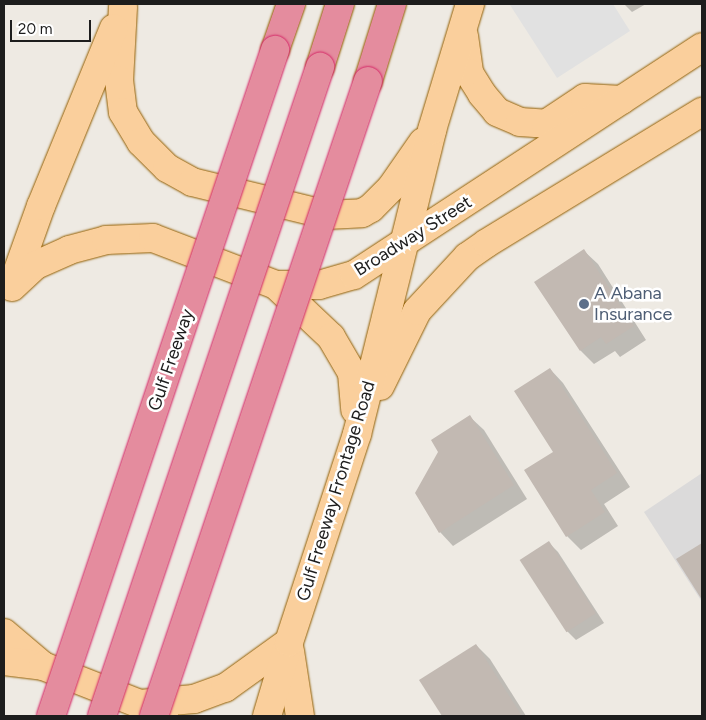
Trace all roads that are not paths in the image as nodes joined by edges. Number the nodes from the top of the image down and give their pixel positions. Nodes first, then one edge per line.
1 (291, 4) edge
2 (340, 4) edge
3 (392, 4) edge
4 (124, 5) edge
5 (466, 15) edge
6 (702, 47) edge
7 (622, 100) junction
8 (702, 112) edge
9 (432, 130) junction
10 (403, 244) junction
11 (276, 285) junction
12 (8, 294) edge
13 (357, 434) junction
14 (4, 633) edge
15 (289, 642) junction
16 (4, 661) edge
17 (42, 666) junction
18 (147, 710) edge
19 (51, 716) edge
20 (102, 716) edge
21 (164, 716) edge
22 (267, 716) edge
23 (300, 716) edge

1 - 19 highway, Gulf Freeway, bridge
2 - 20 highway, bridge
3 - 18 highway, bridge
4 - 9 main road
4 - 12 main road
5 - 7 main road
5 - 9 main road, Gulf Freeway Frontage Road
6 - 7 main road, Broadway Street
7 - 10 main road, Broadway Street
8 - 13 main road
9 - 10 main road, Gulf Freeway Frontage Road
10 - 11 main road, Broadway Street
10 - 13 main road, Gulf Freeway Frontage Road
11 - 12 main road, Broadway Street
11 - 13 main road
13 - 15 main road, Gulf Freeway Frontage Road
14 - 17 main road
15 - 18 main road
15 - 22 main road, Gulf Freeway Frontage Road
15 - 23 main road
16 - 17 main road
17 - 18 main road
18 - 21 main road

